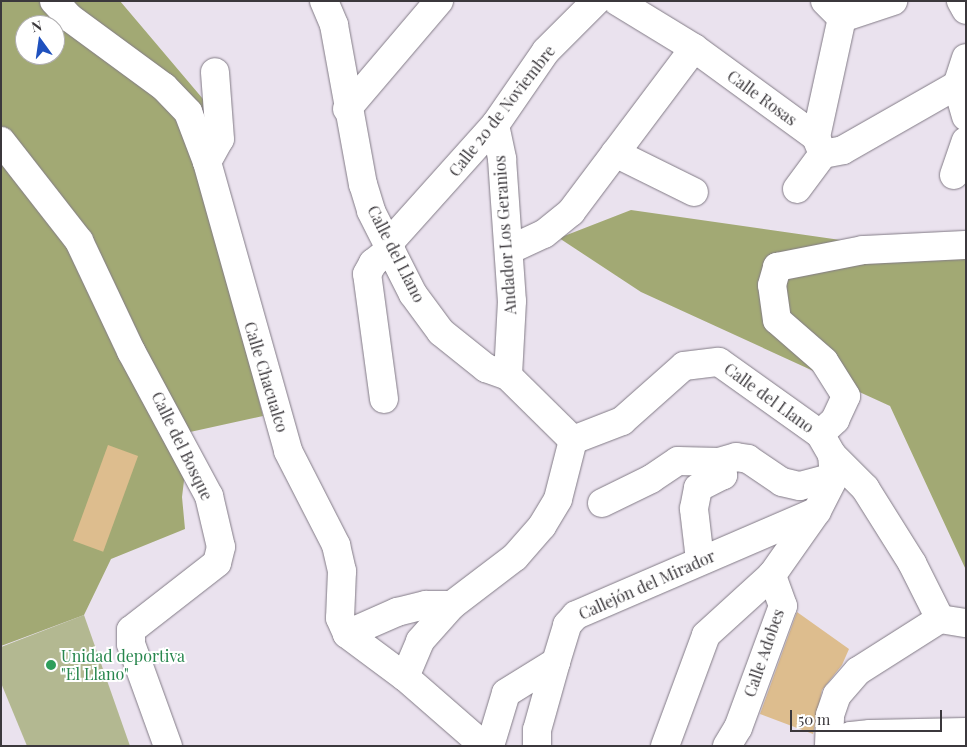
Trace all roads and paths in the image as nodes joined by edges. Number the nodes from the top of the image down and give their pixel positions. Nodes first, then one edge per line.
1 (54, 1) edge
2 (324, 1) edge
3 (439, 1) edge
4 (596, 1) edge
5 (617, 1) edge
6 (893, 1) edge
7 (961, 1) edge
8 (834, 10) edge
9 (966, 10) edge
10 (694, 48) junction
11 (966, 58) edge
12 (215, 72) dead end
13 (957, 85) junction
14 (347, 109) junction
15 (966, 117) edge
16 (495, 125) junction
17 (1, 141) edge
18 (966, 141) edge
19 (819, 145) junction
20 (615, 152) junction
21 (207, 162) junction
22 (954, 176) dead end
23 (797, 189) dead end
24 (694, 192) dead end
25 (966, 245) edge
26 (390, 246) junction
27 (508, 250) junction
28 (508, 376) junction
29 (384, 399) dead end
30 (573, 440) junction
31 (829, 455) junction
32 (722, 466) junction
33 (602, 503) dead end
34 (817, 511) junction
35 (700, 560) junction
36 (772, 576) junction
37 (452, 605) junction
38 (953, 621) edge
39 (347, 634) junction
40 (556, 662) junction
41 (405, 677) junction
42 (966, 732) edge
43 (168, 746) edge
44 (484, 746) edge
45 (490, 746) edge
46 (537, 746) edge
47 (665, 746) edge
48 (727, 746) edge
49 (828, 746) edge
50 (836, 746) edge

1 - 21 street, Calle Chacualco
2 - 14 street, Calle del Llano
3 - 14 street
4 - 16 street, Calle 20 de Noviembre
5 - 10 street, Calle Rosas
6 - 8 street
7 - 9 street
8 - 19 street
10 - 19 street, Calle Rosas
10 - 20 street
11 - 13 street
12 - 21 street
13 - 15 street
13 - 19 street
14 - 26 street, Calle del Llano
16 - 26 street, Calle 20 de Noviembre
16 - 27 street, Andador Los Geranios
17 - 43 street, Calle del Bosque
18 - 22 street
19 - 23 street
20 - 24 street
20 - 27 street
21 - 39 street, Calle Chacualco
25 - 31 street
26 - 28 street, Calle del Llano
26 - 29 street, Calle 20 de Noviembre
27 - 28 street, Andador Los Geranios
28 - 30 street, Calle del Llano
30 - 31 street, Calle del Llano
30 - 37 street
31 - 32 street
31 - 34 street
31 - 38 street, Calle del Llano
32 - 33 street
32 - 35 street
34 - 35 street, Callejón del Mirador
34 - 36 street
35 - 40 street, Callejón del Mirador
36 - 47 street
36 - 48 street, Calle Adobes
37 - 39 street
37 - 41 street
38 - 49 street
39 - 41 street
40 - 45 street
40 - 46 street, Callejón del Mirador
41 - 44 street
42 - 50 street

